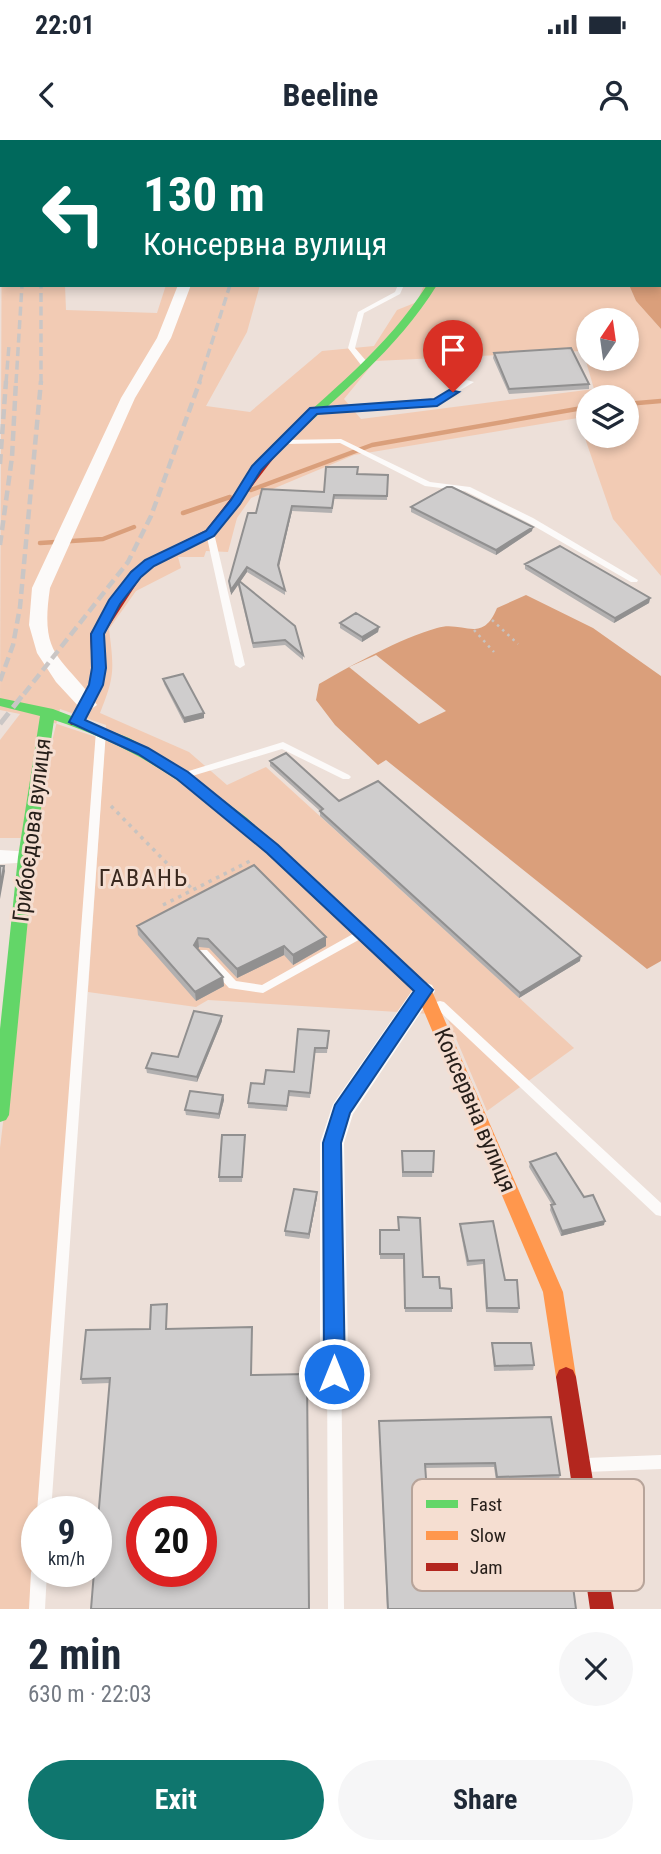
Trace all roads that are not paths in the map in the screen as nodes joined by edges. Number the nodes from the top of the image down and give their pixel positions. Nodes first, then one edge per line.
1 (184, 287) edge
2 (400, 287) edge
3 (431, 287) edge
4 (364, 363) junction
5 (470, 382) dead end
6 (314, 411) junction
7 (281, 442) junction
8 (210, 533) junction
9 (634, 580) dead end
10 (240, 665) dead end
11 (0, 702) edge
12 (88, 705) junction
13 (48, 712) junction
14 (76, 722) junction
15 (101, 731) junction
16 (182, 776) junction
17 (346, 777) dead end
18 (0, 857) edge
19 (26, 857) junction
20 (363, 933) junction
21 (202, 953) edge
22 (424, 990) junction
23 (0, 1115) edge
24 (661, 1211) edge
25 (334, 1348) joint
26 (661, 1462) edge
27 (579, 1465) junction
28 (581, 1479) edge
29 (45, 1496) edge
30 (38, 1587) edge
31 (599, 1591) edge
32 (37, 1609) edge
33 (336, 1609) edge
34 (602, 1609) edge

1 - 12 street
2 - 4 lane
3 - 4 street
4 - 6 street
5 - 6 lane
6 - 7 street
7 - 8 street
7 - 9 lane
8 - 10 lane
8 - 12 street
11 - 13 street, Консервна вулиця
12 - 14 street
13 - 14 street, Консервна вулиця
13 - 19 street, Грибоєдова вулиця
14 - 15 street, Консервна вулиця
15 - 16 street, Консервна вулиця
15 - 29 lane
16 - 17 lane
16 - 20 street, Консервна вулиця
18 - 19 street
19 - 23 street, Грибоєдова вулиця
20 - 21 lane
20 - 22 street, Консервна вулиця
22 - 24 lane
22 - 25 street
22 - 27 street, Консервна вулиця
25 - 33 lane
26 - 27 lane
27 - 28 street, Консервна вулиця
30 - 32 lane
31 - 34 street, Консервна вулиця

